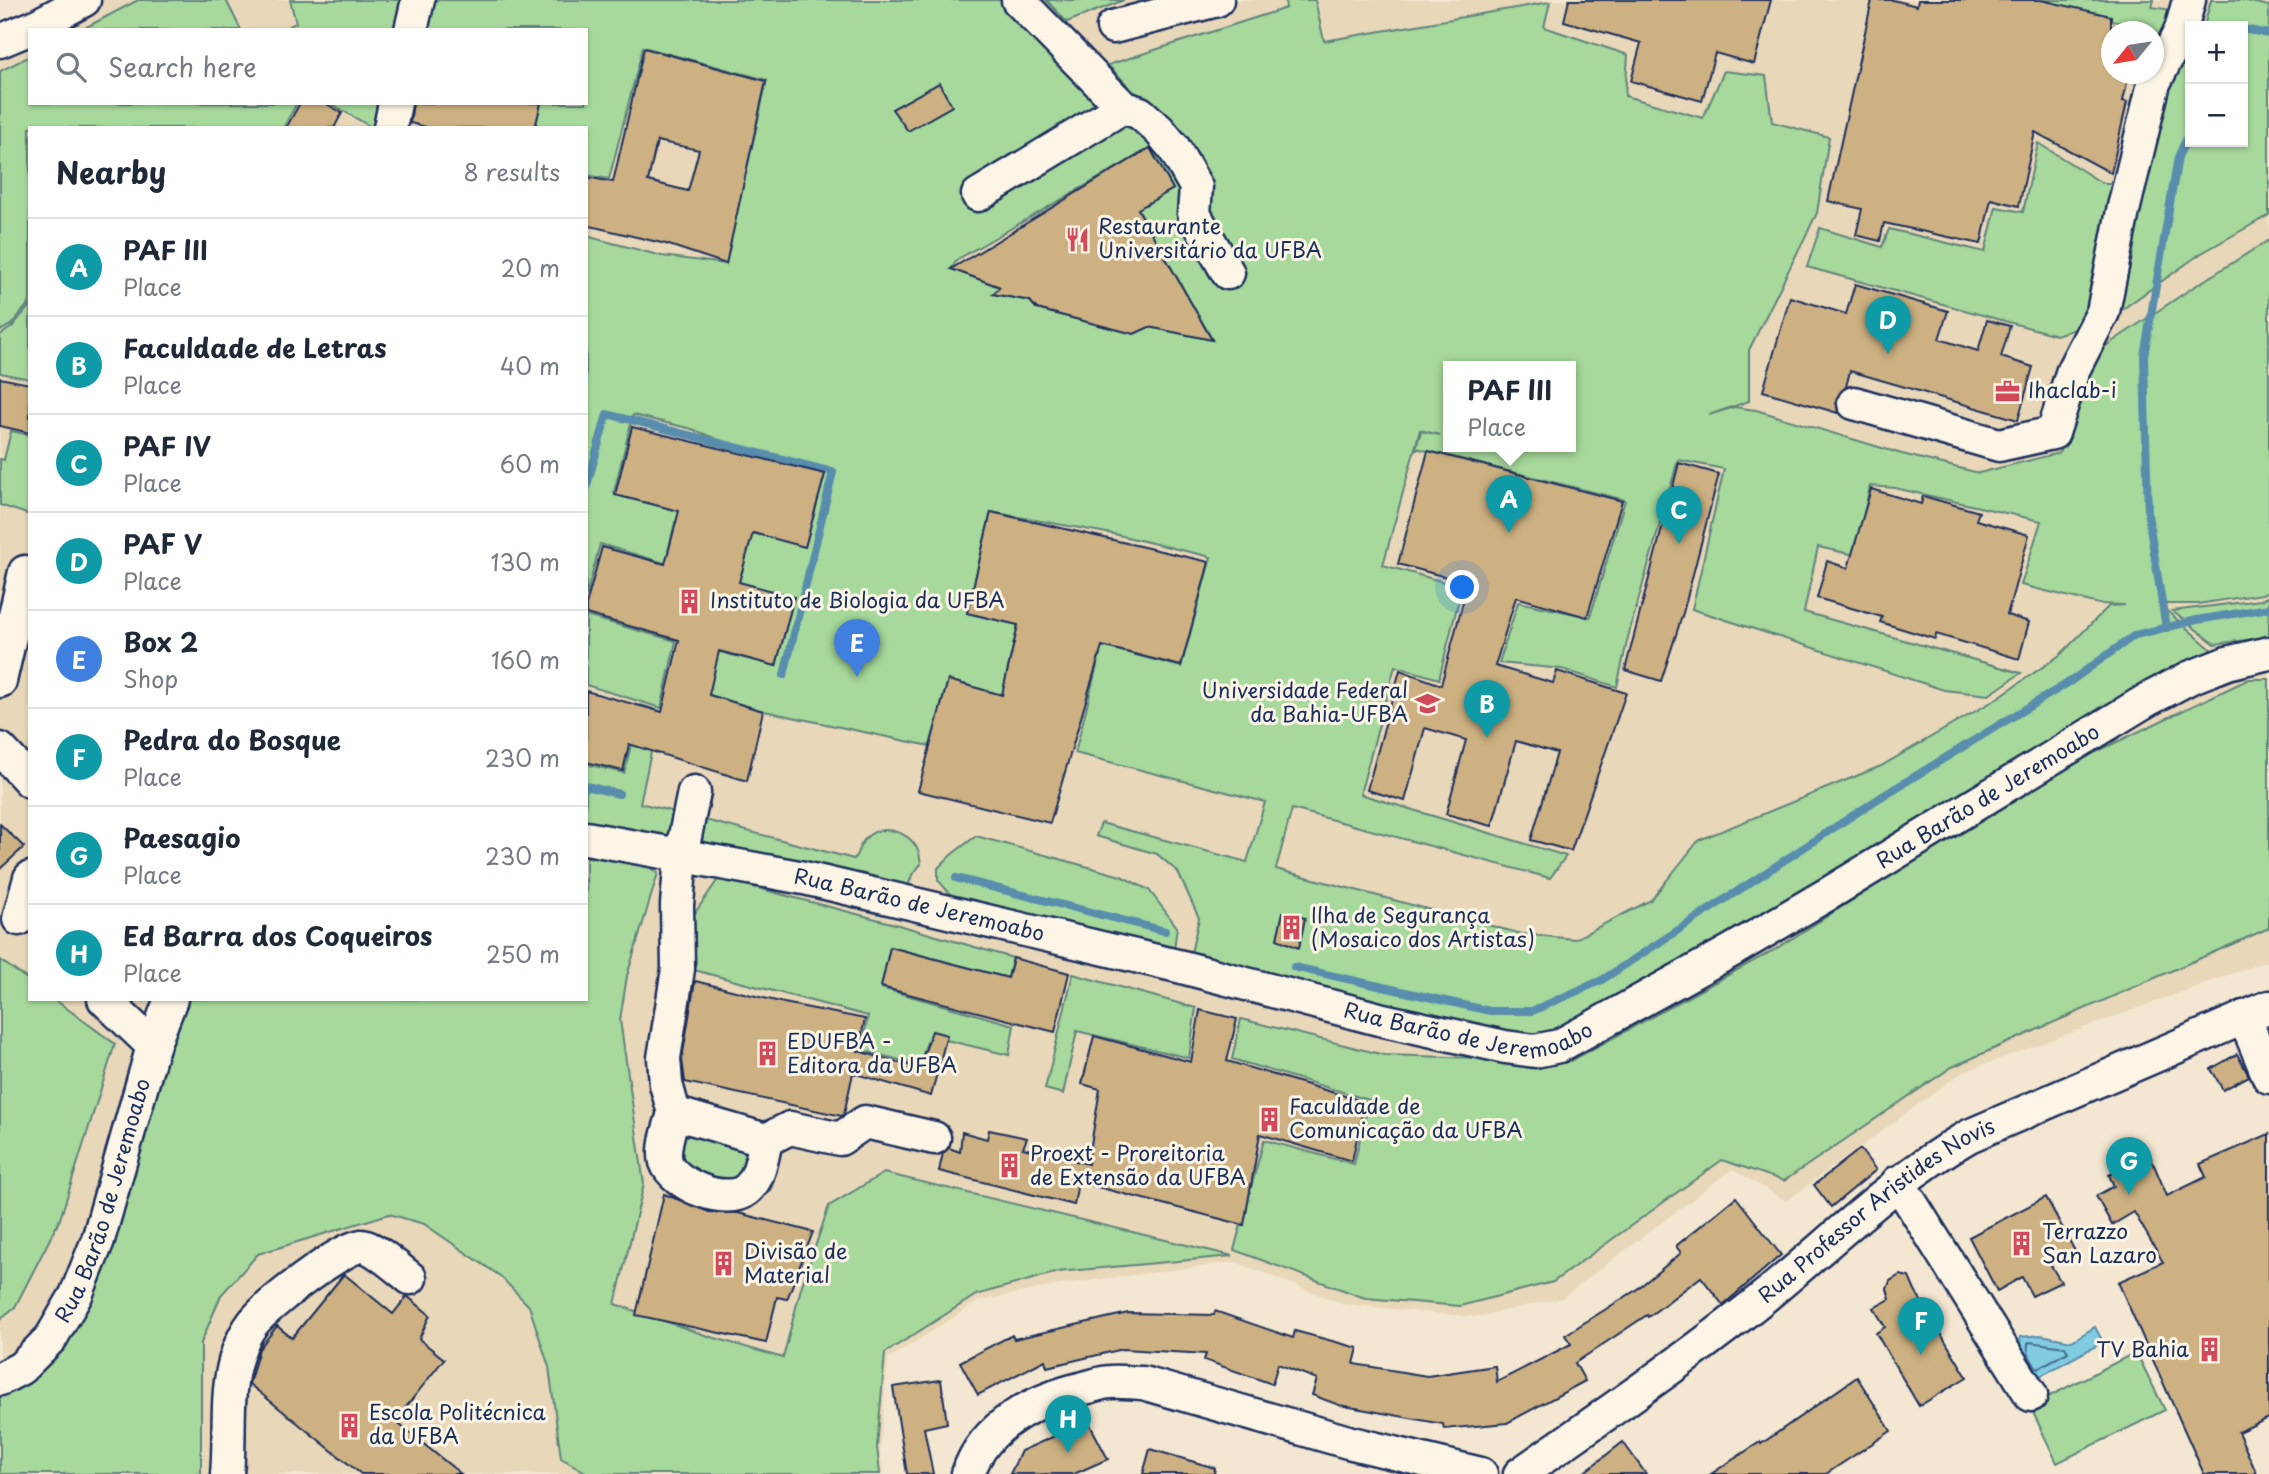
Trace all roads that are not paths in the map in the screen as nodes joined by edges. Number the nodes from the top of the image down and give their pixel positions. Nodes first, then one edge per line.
1 (84, 0) edge
2 (418, 0) edge
3 (1018, 0) edge
4 (1217, 0) edge
5 (2189, 0) edge
6 (1113, 27) dead end
7 (31, 28) edge
8 (411, 28) edge
9 (28, 29) edge
10 (0, 41) edge
11 (395, 105) edge
12 (1123, 107) junction
13 (390, 126) edge
14 (978, 195) dead end
15 (1228, 273) dead end
16 (1854, 403) dead end
17 (28, 573) edge
18 (2269, 653) edge
19 (0, 681) edge
20 (0, 749) edge
21 (28, 779) edge
22 (694, 793) dead end
23 (588, 838) edge
24 (681, 856) junction
25 (28, 883) edge
26 (16, 916) edge
27 (106, 1001) edge
28 (170, 1001) edge
29 (2256, 1012) edge
30 (153, 1046) junction
31 (2269, 1077) edge
32 (674, 1114) junction
33 (934, 1138) dead end
34 (766, 1140) junction
35 (1899, 1182) junction
36 (410, 1278) dead end
37 (0, 1379) edge
38 (2031, 1395) dead end
39 (227, 1474) edge
40 (968, 1474) edge
41 (1481, 1474) edge
42 (1520, 1474) edge

1 - 7 street
2 - 8 street
3 - 12 street
4 - 6 street
5 - 16 street
9 - 10 street
11 - 13 street
12 - 14 street
12 - 15 street
17 - 19 street
18 - 24 street, Rua Barão de Jeremoabo
20 - 21 street
22 - 24 street
23 - 24 street, Rua Barão de Jeremoabo
24 - 32 street
25 - 26 street
27 - 30 street
28 - 30 street, Rua Barão de Jeremoabo
29 - 31 street
29 - 35 street, Rua Professor Aristides Novis
30 - 37 street, Rua Barão de Jeremoabo
32 - 34 street
32 - 34 street
33 - 34 street
35 - 38 street
35 - 42 street, Rua Professor Aristides Novis
36 - 39 street
40 - 41 street

